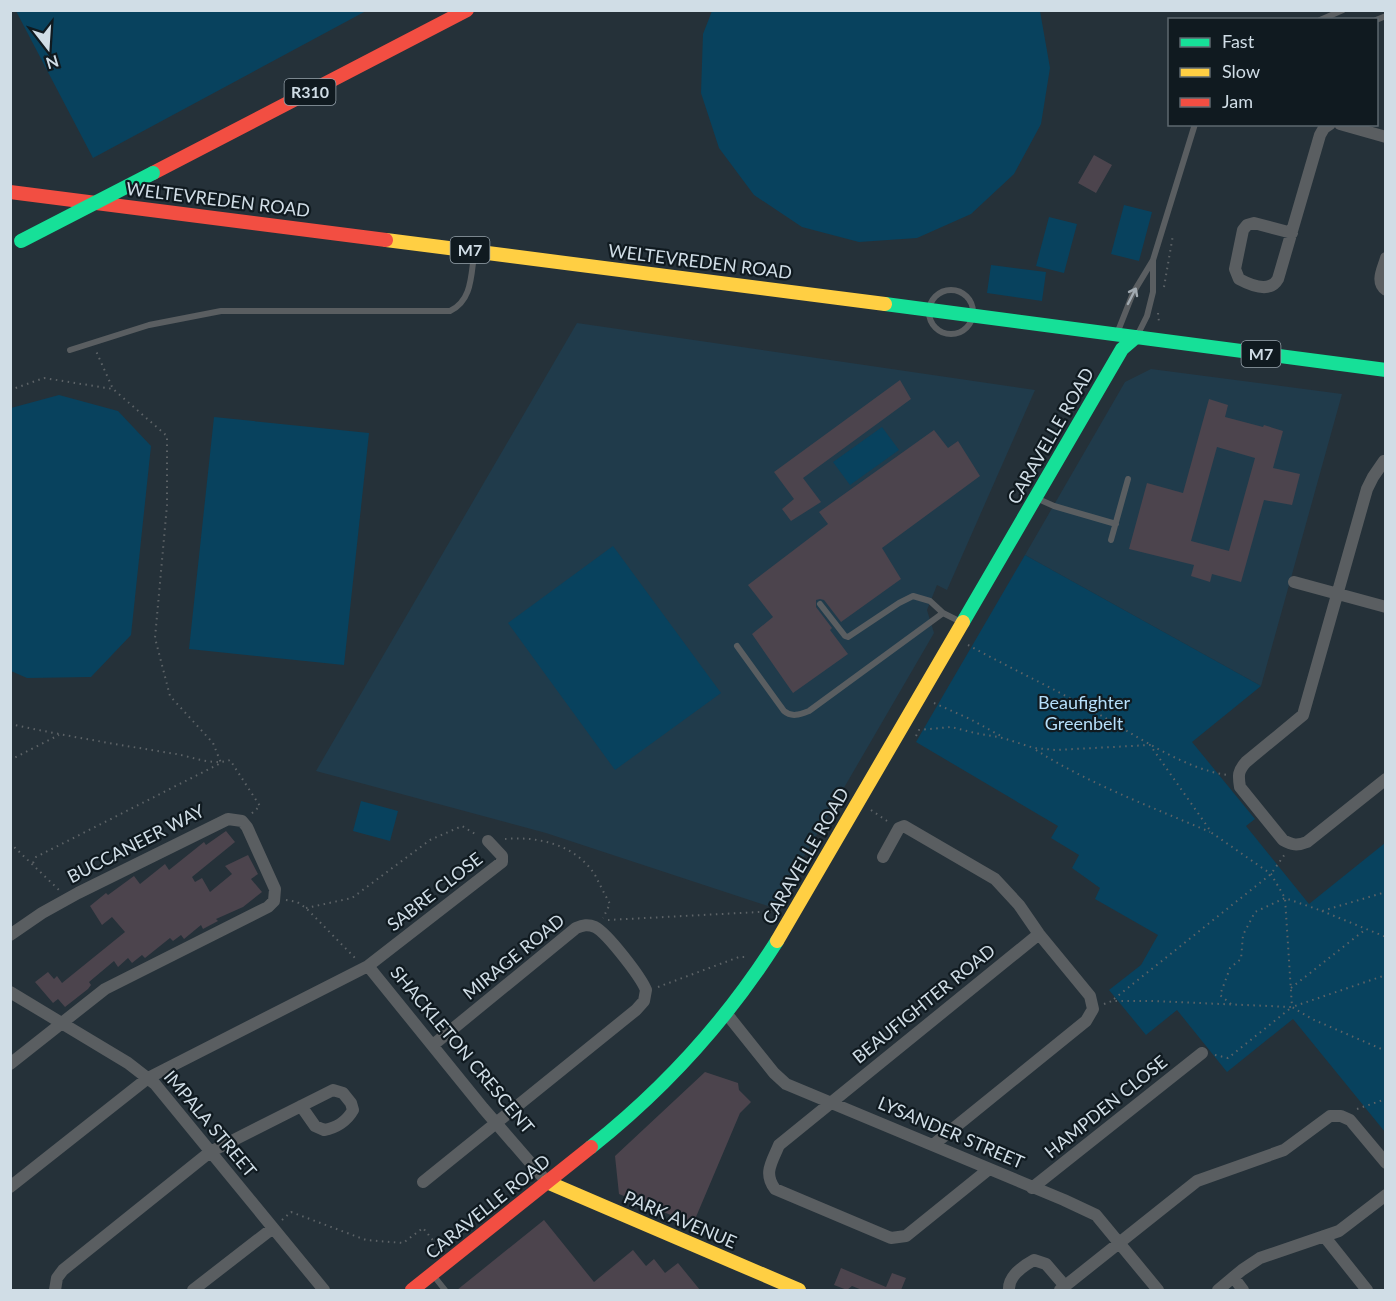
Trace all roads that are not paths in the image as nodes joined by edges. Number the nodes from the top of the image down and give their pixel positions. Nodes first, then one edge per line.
1 (467, 10) edge
2 (1343, 10) edge
3 (1325, 18) edge
4 (1194, 126) edge
5 (1327, 126) edge
6 (1347, 126) edge
7 (1386, 137) edge
8 (10, 192) edge
9 (1292, 233) junction
10 (16, 244) edge
11 (475, 251) junction
12 (1386, 258) edge
13 (1153, 260) junction
14 (1386, 290) edge
15 (929, 310) junction
16 (974, 315) junction
17 (1116, 334) junction
18 (1136, 337) junction
19 (70, 350) dead end
20 (1122, 350) junction
21 (1386, 370) edge
22 (1384, 461) edge
23 (1128, 479) dead end
24 (1035, 498) junction
25 (1116, 524) junction
26 (1111, 540) dead end
27 (1294, 582) dead end
28 (1337, 594) junction
29 (820, 604) dead end
30 (1386, 607) edge
31 (943, 613) junction
32 (963, 623) junction
33 (738, 646) dead end
34 (1386, 779) edge
35 (488, 841) road end
36 (884, 857) dead end
37 (1039, 934) junction
38 (10, 935) edge
39 (366, 967) junction
40 (10, 992) edge
41 (726, 1013) junction
42 (61, 1022) junction
43 (433, 1045) junction
44 (1202, 1053) road end
45 (10, 1064) edge
46 (148, 1078) junction
47 (831, 1102) junction
48 (301, 1106) dead end
49 (496, 1122) junction
50 (933, 1145) junction
51 (210, 1152) junction
52 (1386, 1163) edge
53 (988, 1169) junction
54 (423, 1182) dead end
55 (547, 1182) junction
56 (10, 1187) edge
57 (1032, 1188) junction
58 (1386, 1194) edge
59 (277, 1224) junction
60 (1324, 1236) junction
61 (1120, 1243) junction
62 (432, 1275) junction
63 (1234, 1278) junction
64 (1063, 1288) edge
65 (55, 1290) edge
66 (193, 1290) edge
67 (324, 1290) edge
68 (412, 1290) edge
69 (445, 1290) edge
70 (799, 1290) edge
71 (1010, 1290) edge
72 (1158, 1290) edge
73 (1218, 1290) edge
74 (1243, 1290) edge
75 (1367, 1290) edge

1 - 10 main road, R310, bridge
2 - 3 lane
4 - 13 lane, CARAVELLE ROAD
5 - 9 street
6 - 7 street
8 - 11 main road, WELTEVREDEN ROAD / M7
9 - 9 street
11 - 15 main road, WELTEVREDEN ROAD / M7
11 - 19 lane
12 - 14 street
17 -> 13 lane, CARAVELLE ROAD
13 - 18 lane, CARAVELLE ROAD
15 - 16 main road, WELTEVREDEN ROAD / M7
15 - 16 lane
15 - 16 lane
16 - 17 main road, WELTEVREDEN ROAD / M7
17 - 18 main road, WELTEVREDEN ROAD / M7
17 - 20 main road
18 - 20 main road, CARAVELLE ROAD
18 - 21 main road, WELTEVREDEN ROAD / M7
20 - 24 main road, CARAVELLE ROAD
22 - 28 street
23 - 25 lane
24 - 25 lane
24 - 32 main road, CARAVELLE ROAD
25 - 26 lane
27 - 28 street
28 - 30 street
28 - 34 street
29 - 31 lane
31 - 32 lane
31 - 33 lane
32 - 41 main road, CARAVELLE ROAD
35 - 39 street, SABRE CLOSE
36 - 37 street
37 - 47 street, BEAUFIGHTER ROAD
37 - 50 street
38 - 42 street, BUCCANEER WAY
39 - 43 street, SHACKLETON CRESCENT
39 - 46 street, SHACKLETON CRESCENT
40 - 42 street, IMPALA STREET
41 - 47 street, LYSANDER STREET
41 - 55 main road, CARAVELLE ROAD
42 - 45 street
42 - 46 street, IMPALA STREET
43 - 49 street, SHACKLETON CRESCENT
43 - 49 street, MIRAGE ROAD
44 - 57 street, HAMPDEN CLOSE
46 - 51 street, IMPALA STREET
46 - 56 street, SHACKLETON CRESCENT
47 - 50 street, LYSANDER STREET
47 - 53 street, BEAUFIGHTER ROAD
48 - 51 street
49 - 54 street
49 - 55 street, SHACKLETON CRESCENT
50 - 53 street, LYSANDER STREET
51 - 59 street, IMPALA STREET
51 - 65 street
52 - 61 street
53 - 57 street, LYSANDER STREET
55 - 62 main road, CARAVELLE ROAD
55 - 70 main road, PARK AVENUE
57 - 61 street, LYSANDER STREET
58 - 60 street
59 - 66 street
59 - 67 street, IMPALA STREET
60 - 63 street
60 - 75 street
61 - 64 street
61 - 72 street, LYSANDER STREET
62 - 68 main road, CARAVELLE ROAD
62 - 69 lane
63 - 73 street
63 - 74 street
64 - 71 street

